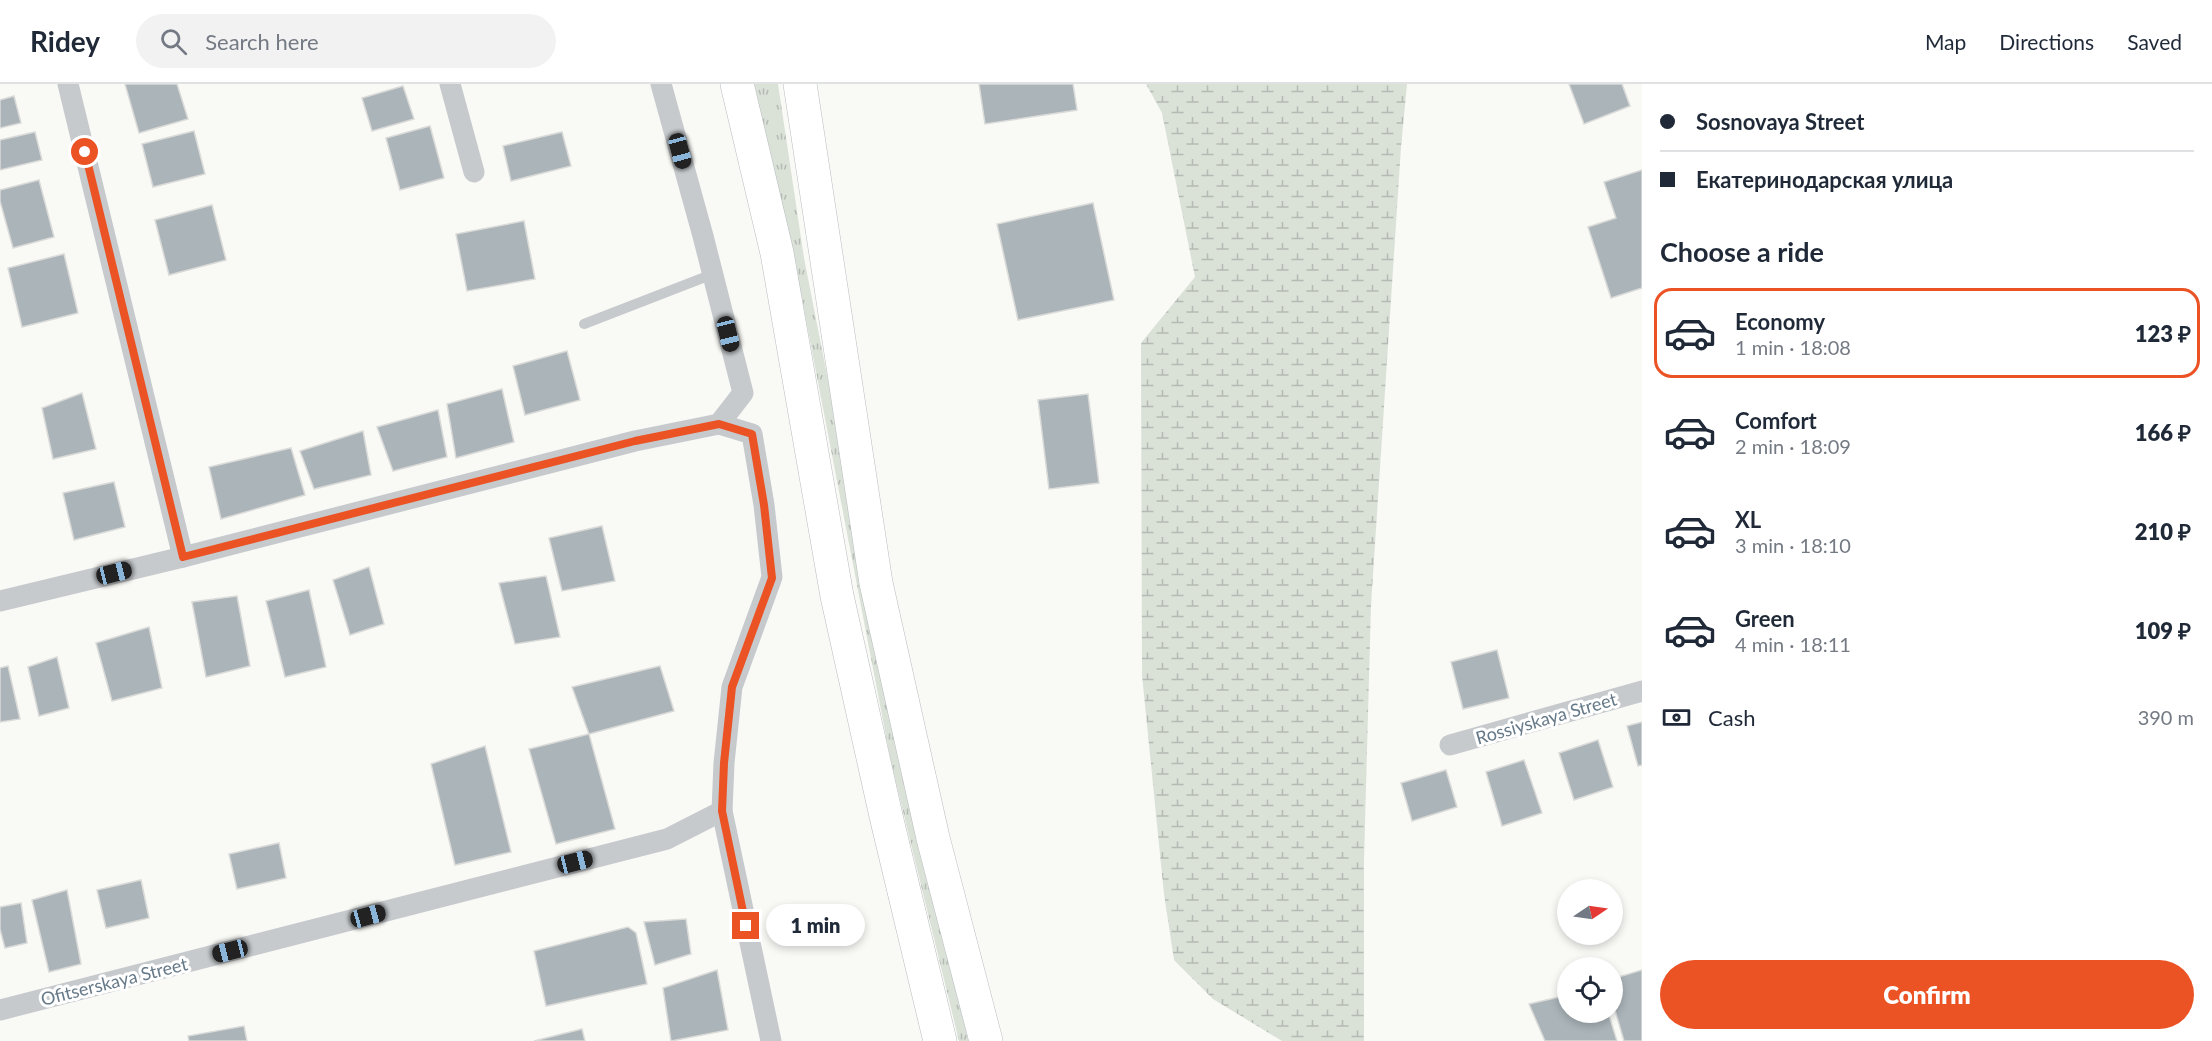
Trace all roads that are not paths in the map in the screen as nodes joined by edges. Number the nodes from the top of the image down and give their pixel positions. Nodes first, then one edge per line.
1 (68, 84) edge
2 (450, 84) edge
3 (661, 84) edge
4 (737, 84) edge
5 (800, 84) edge
6 (474, 172) dead end
7 (713, 274) junction
8 (584, 324) dead end
9 (719, 424) junction
10 (183, 557) junction
11 (0, 601) edge
12 (1642, 691) edge
13 (1450, 745) dead end
14 (722, 811) junction
15 (0, 1010) edge
16 (771, 1041) edge
17 (940, 1041) edge
18 (986, 1041) edge

1 - 10 street
2 - 6 street
3 - 7 street
4 - 17 main road
5 - 18 main road
7 - 8 lane
7 - 9 street
9 - 10 street
9 - 14 street
10 - 11 street
12 - 13 street, Rossiyskaya Street
14 - 15 street, Ofitserskaya Street
14 - 16 street

